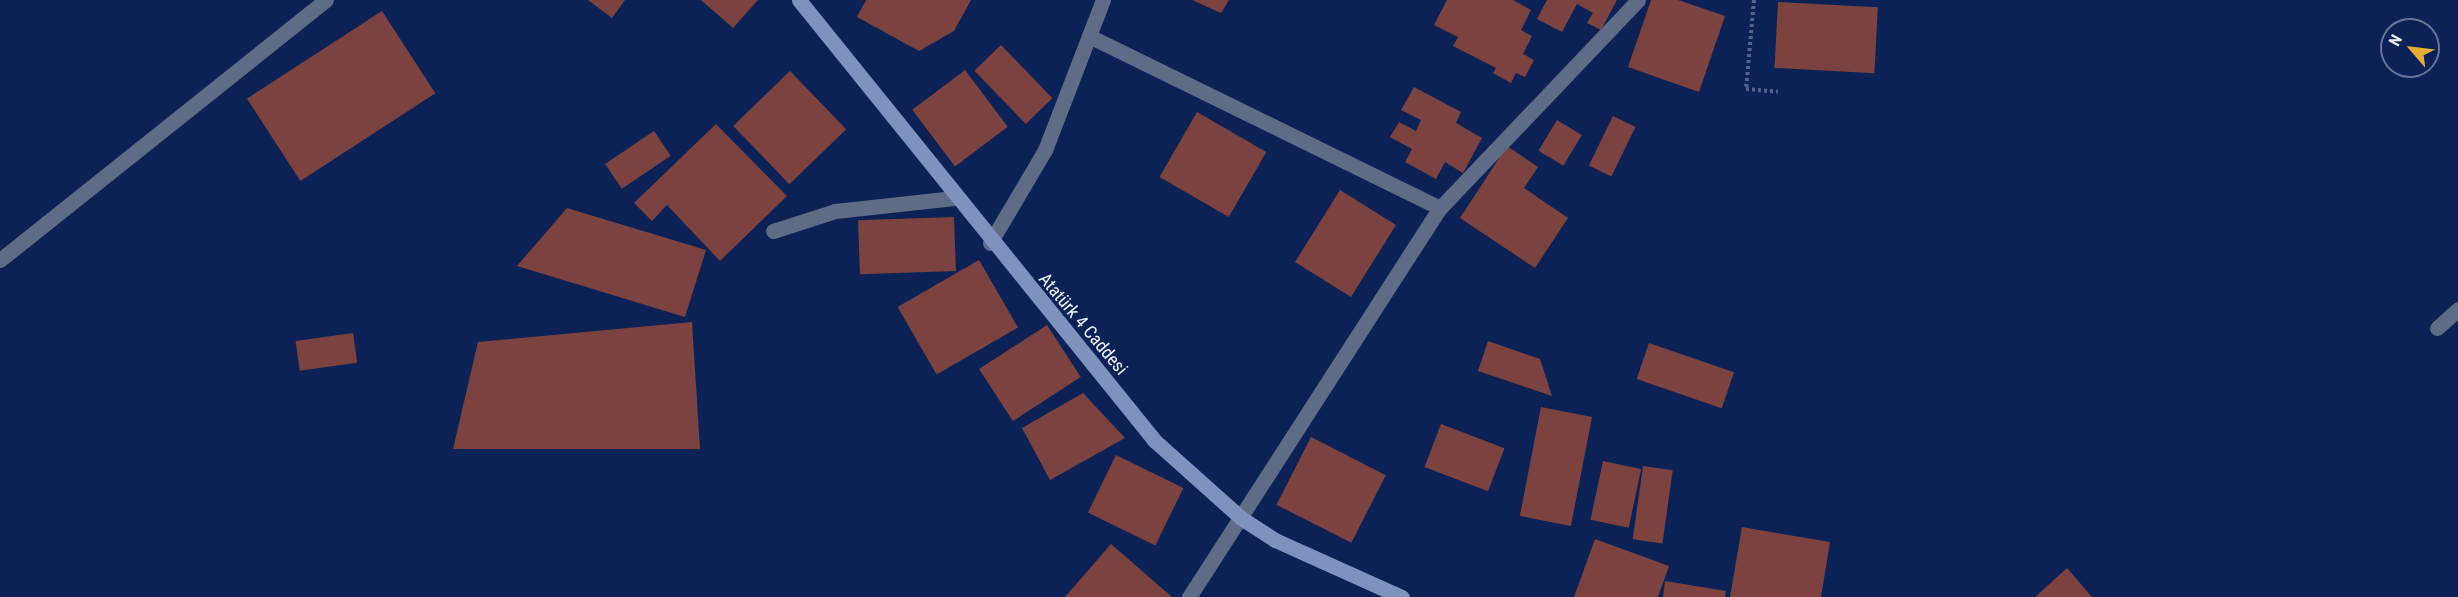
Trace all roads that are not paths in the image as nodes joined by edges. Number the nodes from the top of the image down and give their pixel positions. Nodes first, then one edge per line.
1 (326, 0) edge
2 (799, 0) edge
3 (1102, 0) edge
4 (1638, 0) edge
5 (1089, 36) junction
6 (954, 198) junction
7 (1440, 208) junction
8 (773, 231) dead end
9 (990, 243) junction
10 (0, 260) edge
11 (2458, 309) edge
12 (2437, 328) dead end
13 (1241, 518) junction
14 (1189, 597) edge
15 (1402, 597) edge

1 - 10 street
2 - 6 street, Atatürk 4 Caddesi
3 - 5 street
4 - 7 street
5 - 7 street
5 - 9 street
6 - 8 street
6 - 9 street, Atatürk 4 Caddesi
7 - 13 street
9 - 13 street, Atatürk 4 Caddesi
11 - 12 street
13 - 14 street
13 - 15 street, Atatürk 4 Caddesi

